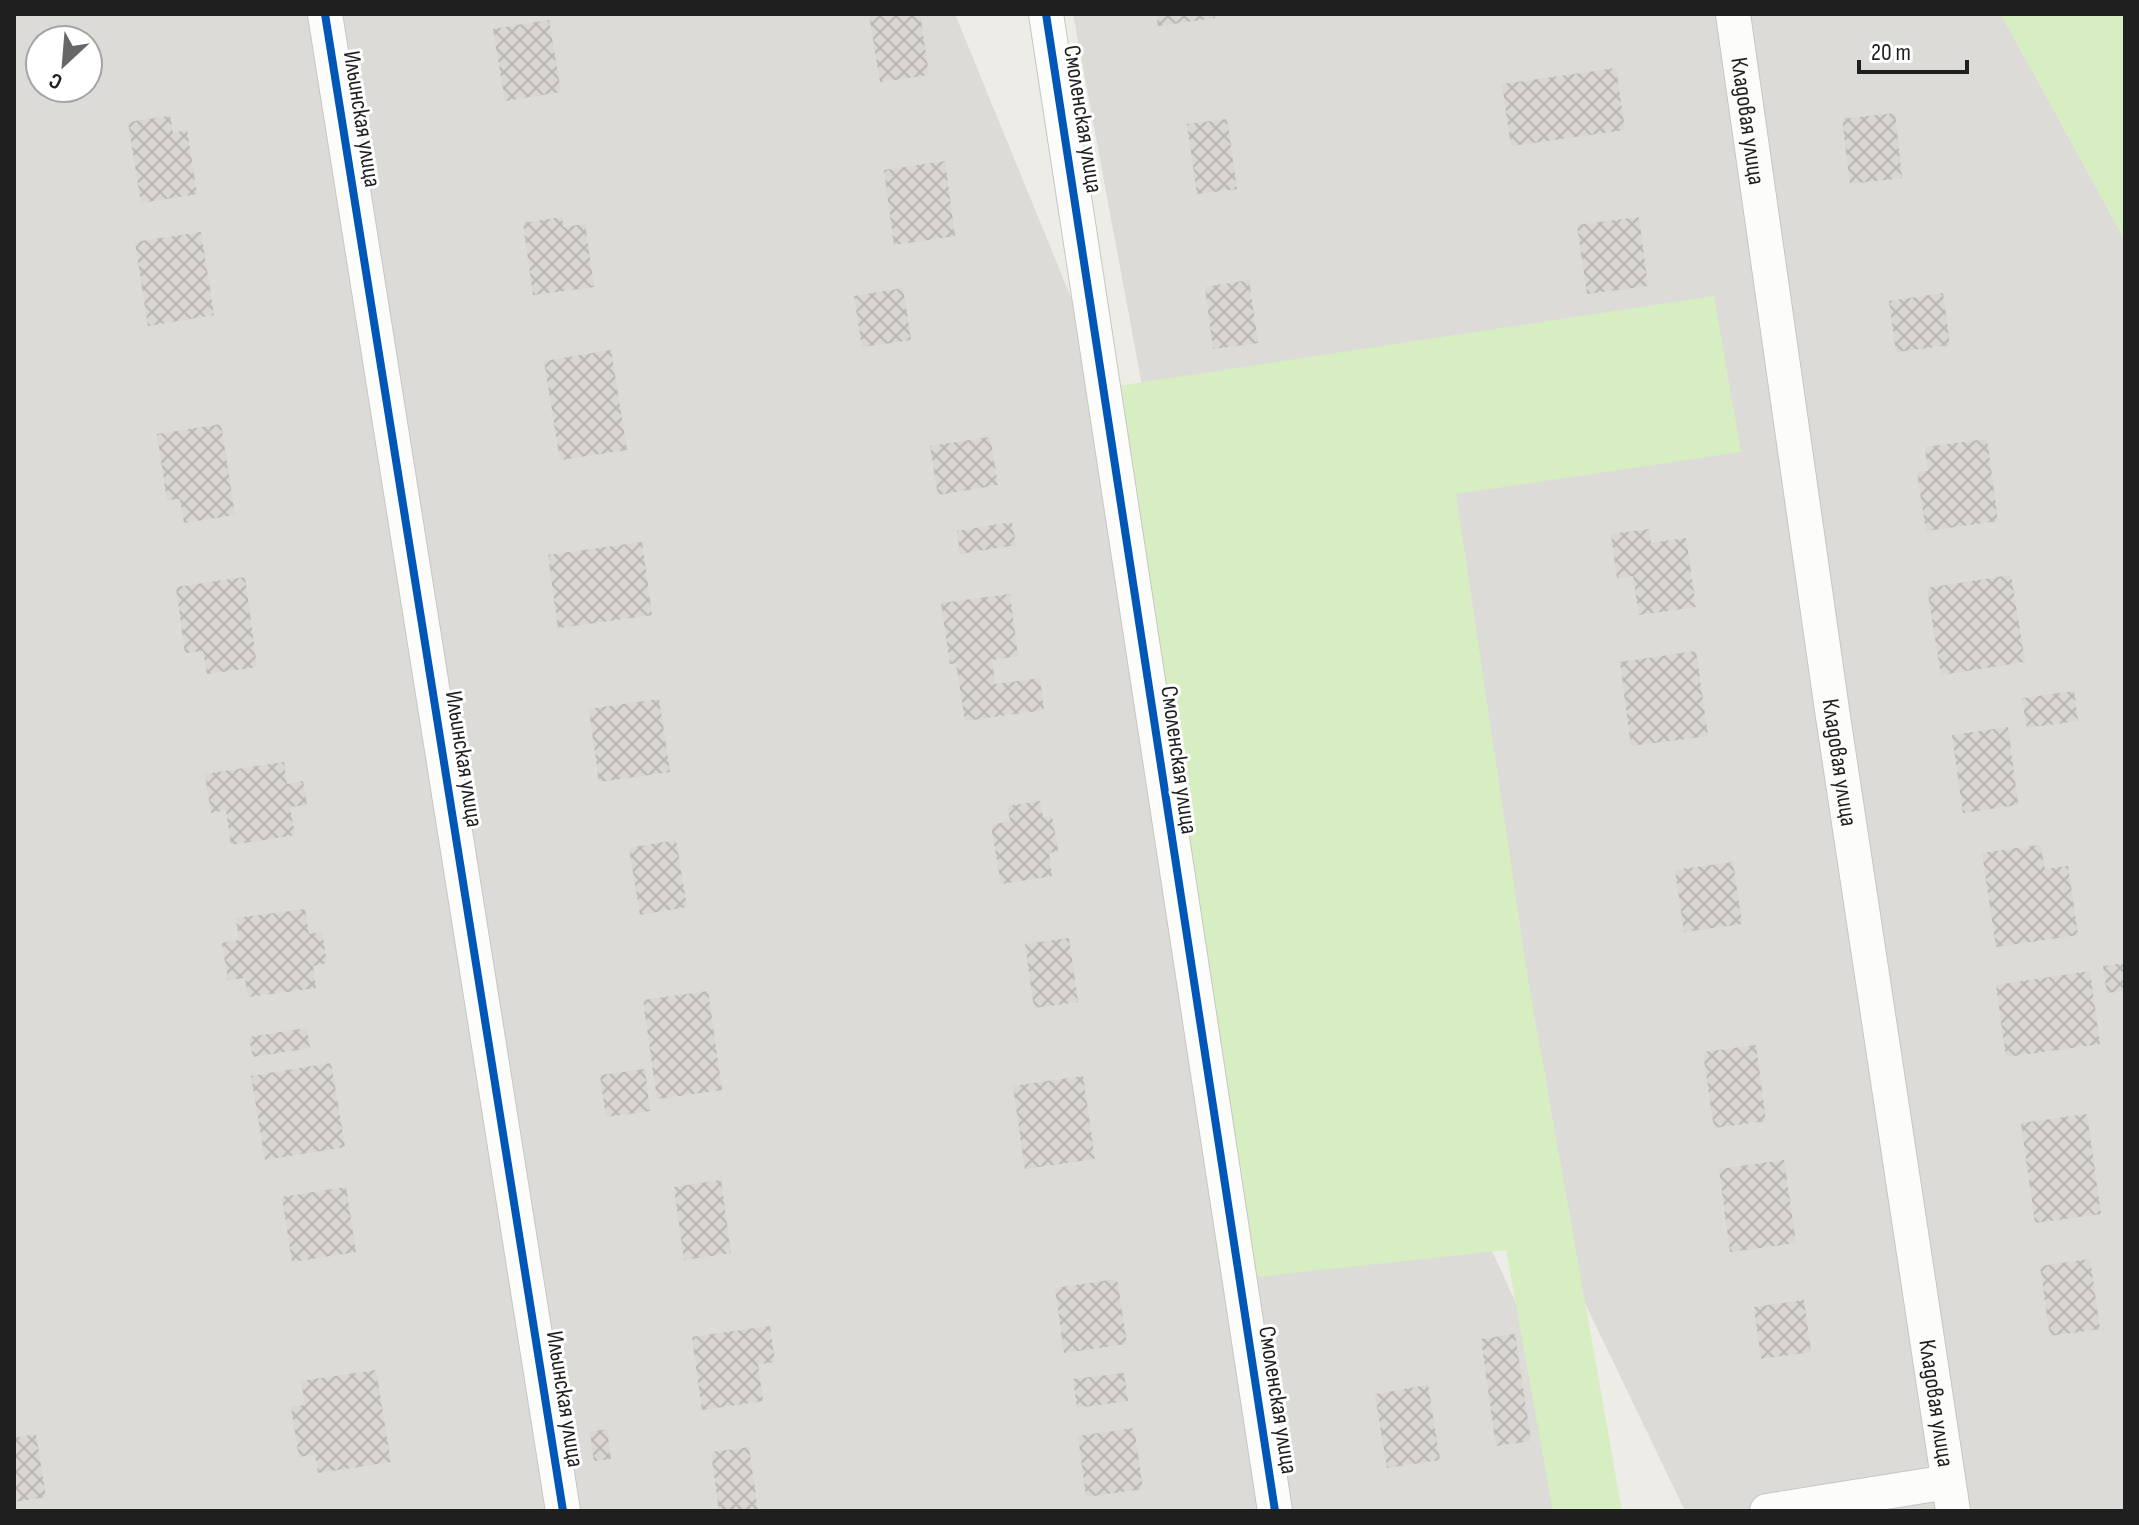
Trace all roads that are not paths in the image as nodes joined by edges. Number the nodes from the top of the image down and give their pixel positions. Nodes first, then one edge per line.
1 (325, 14) edge
2 (1046, 14) edge
3 (1733, 14) edge
4 (1951, 1496) edge
5 (563, 1511) edge
6 (1275, 1511) edge
7 (1767, 1511) edge

1 - 5 street, Ильинская улица
2 - 6 street, Смоленская улица
3 - 4 street, Кладовая улица
4 - 7 street

